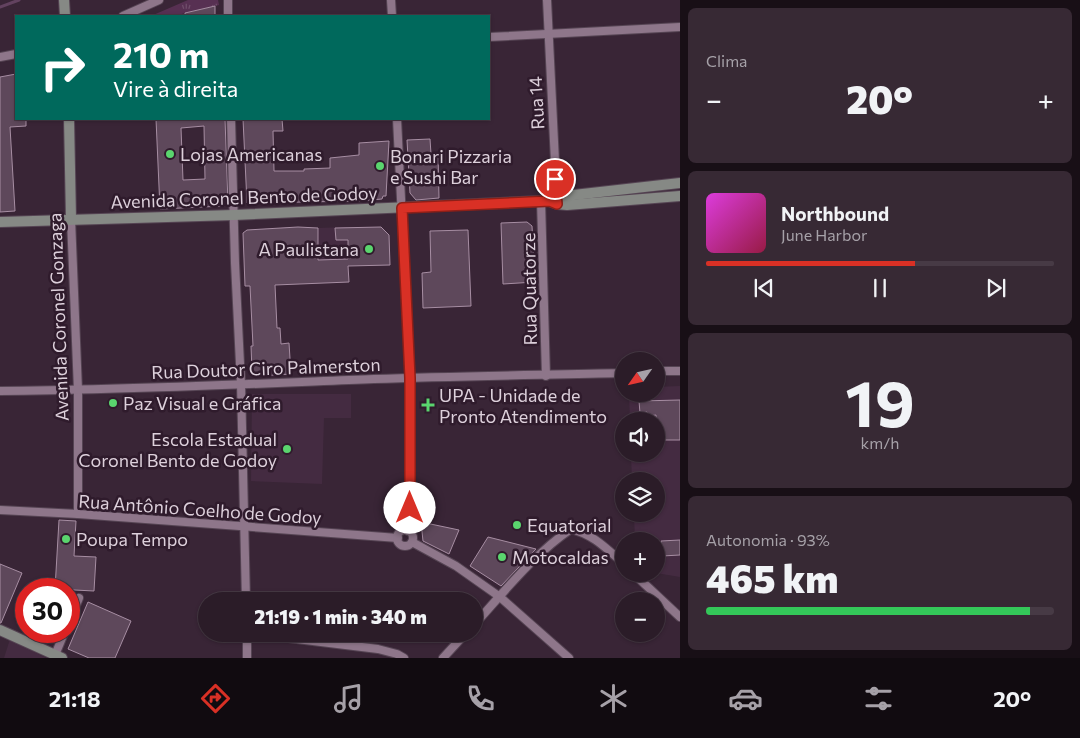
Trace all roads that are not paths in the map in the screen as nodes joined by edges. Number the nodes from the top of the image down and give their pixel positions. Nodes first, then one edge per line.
1 (64, 0) edge
2 (159, 0) edge
3 (228, 0) edge
4 (391, 0) edge
5 (547, 0) edge
6 (65, 15) edge
7 (124, 15) edge
8 (228, 15) edge
9 (392, 15) edge
10 (680, 27) edge
11 (548, 34) junction
12 (490, 37) edge
13 (15, 54) edge
14 (0, 57) edge
15 (69, 120) edge
16 (231, 120) edge
17 (397, 120) edge
18 (680, 182) edge
19 (680, 196) edge
20 (551, 201) junction
21 (402, 208) junction
22 (234, 215) junction
23 (71, 219) junction
24 (0, 222) edge
25 (665, 371) edge
26 (680, 371) edge
27 (615, 372) edge
28 (546, 376) junction
29 (410, 378) junction
30 (241, 384) junction
31 (78, 390) junction
32 (0, 391) edge
33 (0, 510) edge
34 (78, 514) junction
35 (244, 528) junction
36 (408, 531) junction
37 (398, 538) junction
38 (412, 542) junction
39 (615, 556) edge
40 (643, 582) edge
41 (246, 592) edge
42 (500, 597) junction
43 (483, 615) edge
44 (680, 617) edge
45 (0, 630) edge
46 (247, 642) edge
47 (321, 642) edge
48 (458, 642) edge
49 (62, 643) edge
50 (58, 656) edge
51 (247, 658) edge
52 (404, 658) edge
53 (443, 658) edge
54 (569, 658) edge

1 - 6 main road
2 - 7 street
3 - 8 street
4 - 9 street
5 - 11 street, Rua 14
10 - 11 street
11 - 12 street
11 - 20 street, Rua 14
13 - 14 street
15 - 23 main road, Avenida Coronel Gonzaga
16 - 22 street
17 - 21 street
18 - 20 main road, Avenida Coronel Bento de Godoy
19 - 20 main road, Avenida Coronel Bento de Godoy
20 - 21 main road, Avenida Coronel Bento de Godoy
20 - 28 street, Rua Quatorze
21 - 22 main road, Avenida Coronel Bento de Godoy
21 - 29 street
22 - 23 main road, Avenida Coronel Bento de Godoy
22 - 30 street
23 - 24 main road, Avenida Coronel Bento de Godoy
23 - 31 street, Avenida Coronel Gonzaga
25 - 26 street
27 - 28 street, Rua Doutor Ciro Palmerston
28 - 29 street, Rua Doutor Ciro Palmerston
29 - 30 street, Rua Doutor Ciro Palmerston
29 - 36 street
30 - 31 street, Rua Doutor Ciro Palmerston
30 - 35 street
31 - 32 street, Rua Doutor Ciro Palmerston
31 - 34 street, Avenida Coronel Gonzaga
33 - 34 street, Rua Antônio Coelho de Godoy
34 - 35 street, Rua Antônio Coelho de Godoy
35 - 37 street, Rua Antônio Coelho de Godoy
35 - 41 street
36 - 37 street
36 - 38 street
37 - 38 street, Rua Antônio Coelho de Godoy
38 - 42 street, Rua Antônio Coelho de Godoy
39 - 42 street
40 - 44 street
42 - 43 street
42 - 54 street, Rua Antônio Coelho de Godoy
45 - 50 main road
46 - 51 street
47 - 52 street
48 - 53 street
49 - 50 street

